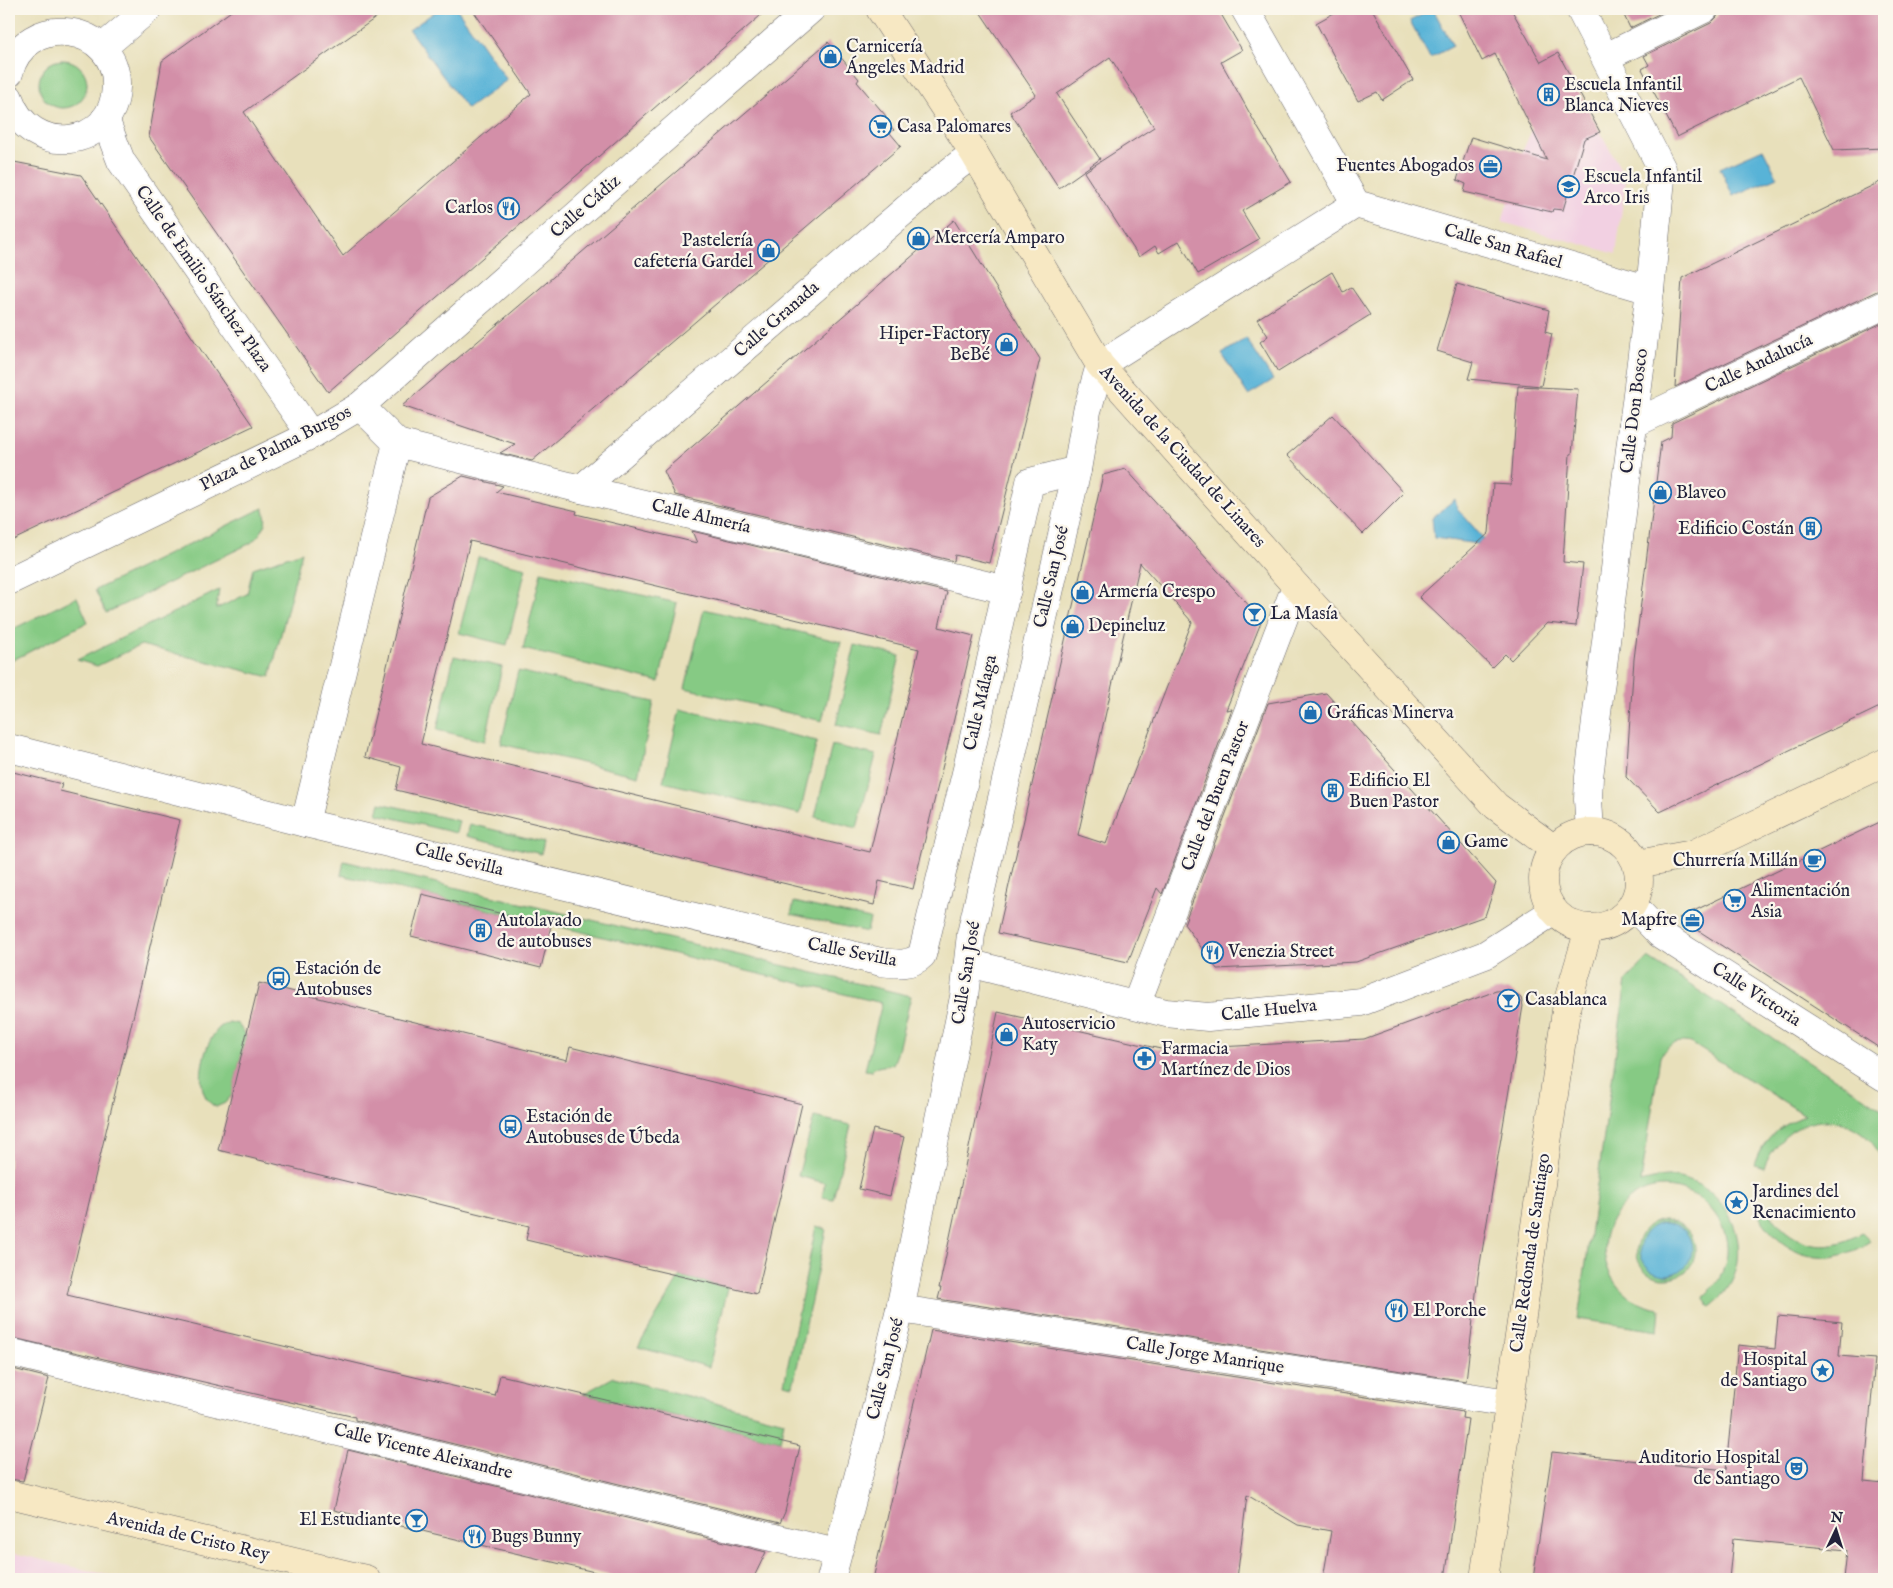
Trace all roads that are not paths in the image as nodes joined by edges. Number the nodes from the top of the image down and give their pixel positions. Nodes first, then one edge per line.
1 (148, 9) edge
2 (811, 9) edge
3 (880, 9) edge
4 (1245, 9) edge
5 (1580, 9) edge
6 (1704, 9) edge
7 (102, 48) junction
8 (1606, 57) junction
9 (9, 73) edge
10 (11, 110) edge
11 (105, 119) junction
12 (974, 153) junction
13 (1356, 204) junction
14 (1650, 290) junction
15 (1884, 305) edge
16 (1100, 366) junction
17 (360, 406) junction
18 (1633, 424) junction
19 (311, 435) junction
20 (397, 443) junction
21 (1077, 470) junction
22 (581, 489) junction
23 (9, 581) edge
24 (1296, 586) junction
25 (1007, 590) junction
26 (9, 748) edge
27 (1884, 763) edge
28 (305, 823) junction
29 (1590, 832) junction
30 (1554, 849) junction
31 (1636, 864) junction
32 (1632, 906) junction
33 (1554, 911) junction
34 (1589, 928) junction
35 (909, 962) joint
36 (968, 963) junction
37 (1136, 1005) junction
38 (1884, 1078) edge
39 (900, 1309) junction
40 (9, 1352) edge
41 (1509, 1403) junction
42 (9, 1494) edge
43 (837, 1553) junction
44 (366, 1579) edge
45 (831, 1579) edge
46 (1484, 1579) edge

1 - 7 street
2 - 17 street, Calle Cádiz
3 - 12 main road, Avenida de la Ciudad de Linares
4 - 13 street
5 - 8 street, Calle Don Bosco
6 - 8 street
7 - 9 street
7 - 11 street
8 - 14 street, Calle Don Bosco
10 - 11 street
11 - 19 street, Calle de Emilio Sánchez Plaza
12 - 16 main road, Avenida de la Ciudad de Linares
12 - 22 street, Calle Granada
13 - 14 street, Calle San Rafael
13 - 16 street
14 - 18 street, Calle Don Bosco
15 - 18 street, Calle Andalucía
16 - 21 street, Calle San José
16 - 24 main road, Avenida de la Ciudad de Linares
17 - 19 street, Plaza de Palma Burgos
17 - 20 street, Plaza de Palma Burgos
18 - 29 street, Calle Don Bosco
19 - 23 street, Plaza de Palma Burgos
20 - 22 street, Calle Almería
20 - 28 street
21 - 25 street, Calle Málaga
21 - 36 street, Calle San José
22 - 25 street, Calle Almería
24 - 30 main road, Avenida de la Ciudad de Linares
24 - 37 street, Calle del Buen Pastor
25 - 35 street, Calle Málaga
26 - 28 street, Calle Sevilla
27 - 31 main road
28 - 35 street, Calle Sevilla
29 - 30 main road
29 - 31 main road
30 - 33 main road
31 - 32 main road
32 - 34 main road
32 - 38 street, Calle Victoria
33 - 34 main road
33 - 37 street, Calle Huelva
34 - 41 main road, Calle Redonda de Santiago
36 - 37 street, Calle Huelva
36 - 39 street, Calle San José
39 - 41 street, Calle Jorge Manrique
39 - 43 street, Calle San José
40 - 43 street, Calle Vicente Aleixandre
41 - 46 main road, Calle Redonda de Santiago
42 - 44 main road, Avenida de Cristo Rey
43 - 45 street, Calle San José

